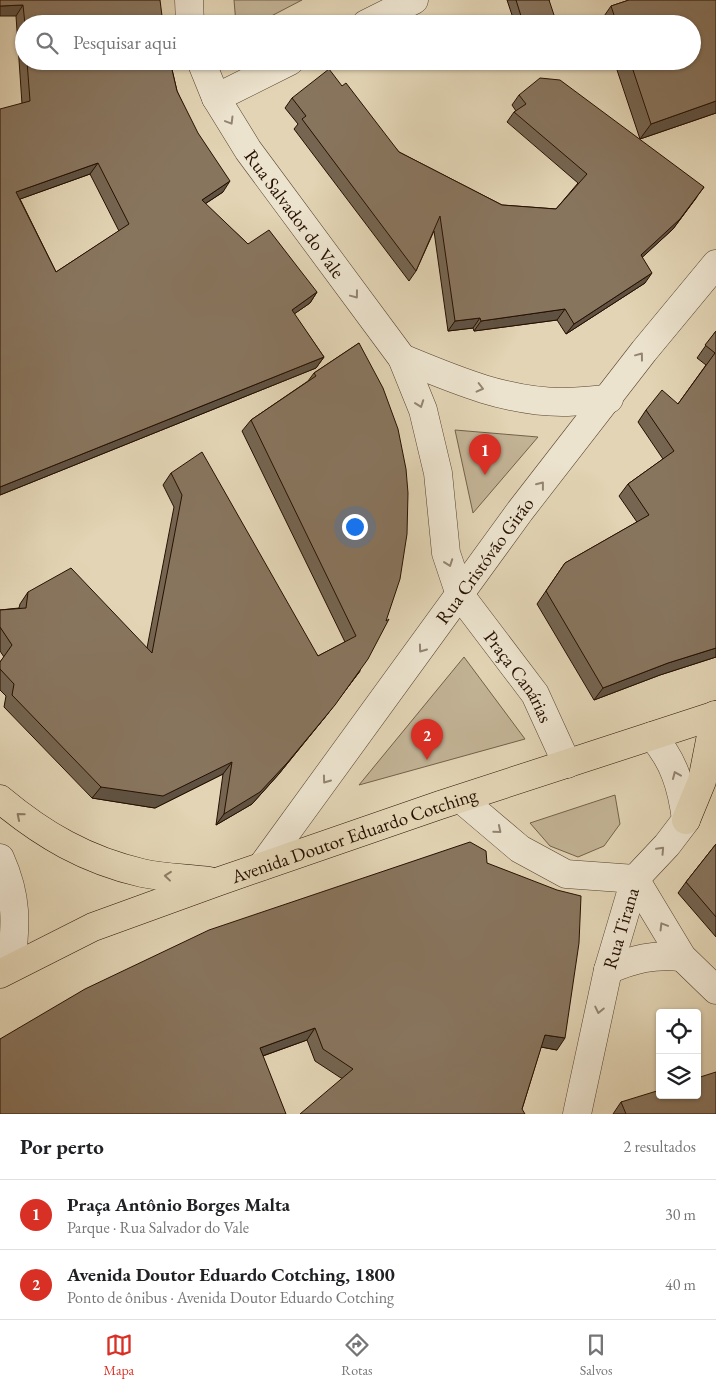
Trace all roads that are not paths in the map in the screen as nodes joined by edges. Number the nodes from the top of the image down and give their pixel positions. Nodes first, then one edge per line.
1 (189, 0) edge
2 (414, 0) edge
3 (190, 15) edge
4 (384, 15) edge
5 (204, 70) edge
6 (272, 70) edge
7 (216, 98) junction
8 (716, 264) edge
9 (402, 358) junction
10 (609, 399) junction
11 (460, 595) junction
12 (716, 715) edge
13 (652, 736) junction
14 (567, 764) junction
15 (0, 799) edge
16 (461, 799) junction
17 (686, 820) junction
18 (0, 858) edge
19 (262, 866) junction
20 (635, 879) junction
21 (217, 882) junction
22 (682, 957) junction
23 (5, 970) edge
24 (608, 970) junction
25 (716, 990) edge
26 (577, 1114) edge

1 - 3 street
2 - 4 street
5 - 7 street, Rua Salvador do Vale
6 - 7 street
7 -> 9 street, Rua Salvador do Vale
10 -> 8 street, Rua Cristóvão Girão
9 -> 10 street
9 -> 11 street, Rua Salvador do Vale
11 -> 10 street, Rua Cristóvão Girão
11 - 14 street, Praça Canárias
11 -> 19 street, Rua Cristóvão Girão
12 - 13 main road, Avenida Doutor Eduardo Cotching
12 - 17 main road
13 - 14 main road, Avenida Doutor Eduardo Cotching
17 -> 13 street
14 - 16 main road, Avenida Doutor Eduardo Cotching
21 -> 15 main road
16 - 19 main road, Avenida Doutor Eduardo Cotching
16 -> 20 street
20 -> 17 street, Rua Tirana
18 - 23 street
19 - 21 main road, Avenida Doutor Eduardo Cotching
22 -> 20 street
20 - 24 street, Rua Tirana
21 - 23 main road, Avenida Doutor Eduardo Cotching
22 - 24 street
22 - 25 street
24 -> 26 street, Rua Tirana

